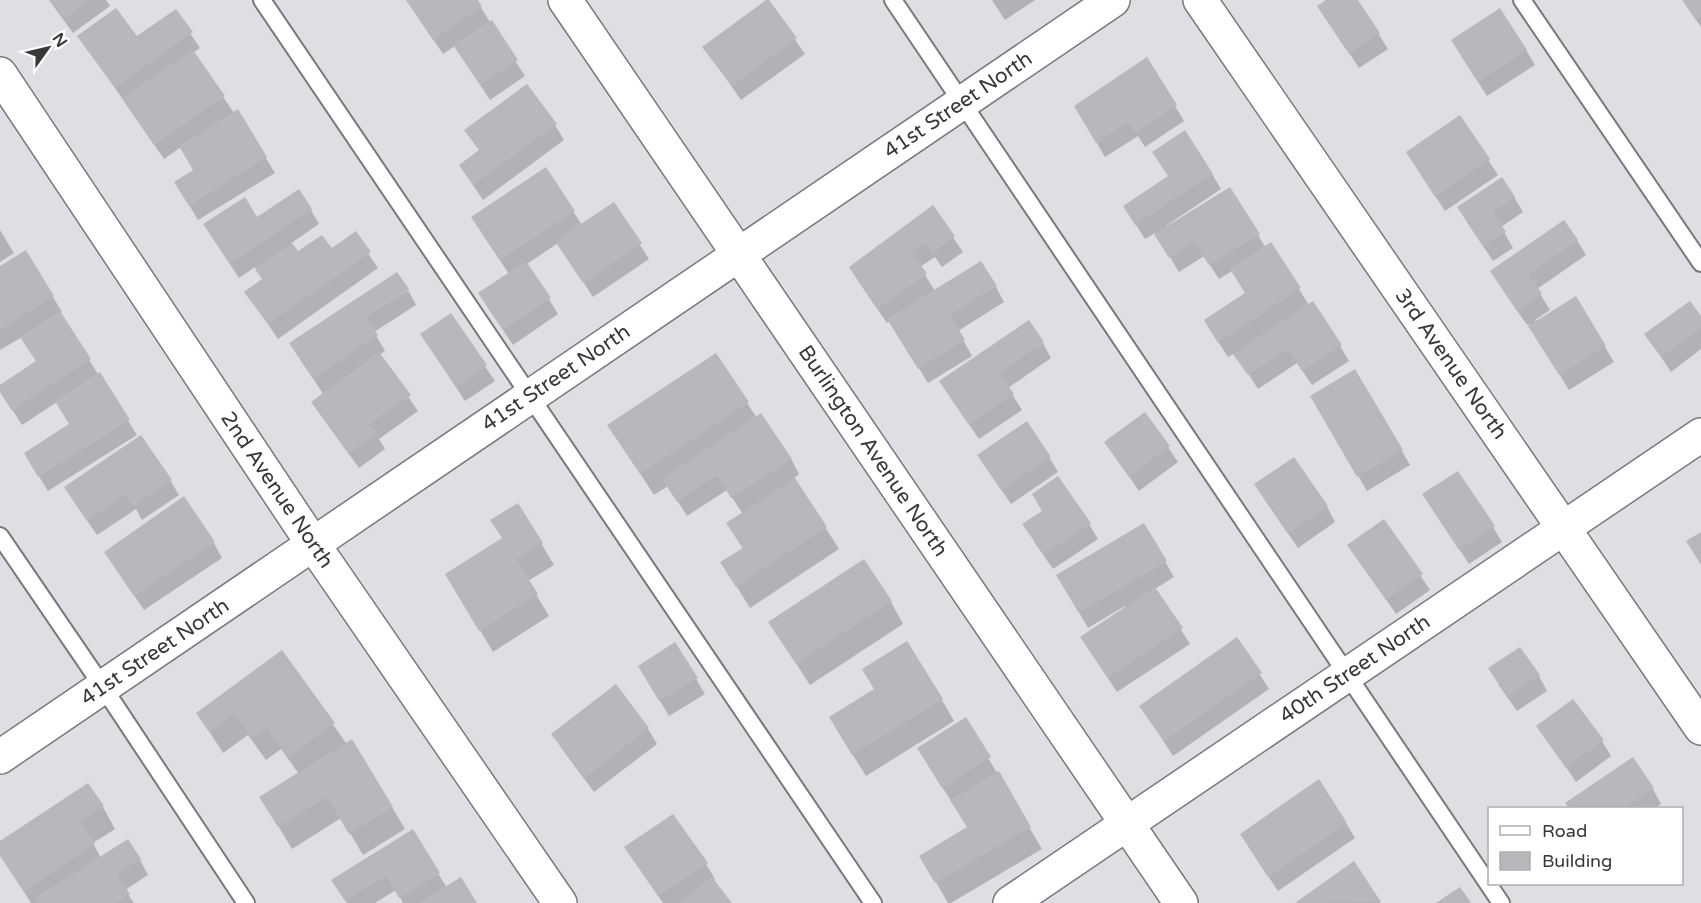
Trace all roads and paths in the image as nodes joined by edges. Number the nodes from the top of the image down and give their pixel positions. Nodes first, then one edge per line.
1 (262, 0) edge
2 (565, 0) edge
3 (892, 0) edge
4 (1113, 0) edge
5 (1200, 0) edge
6 (1522, 0) edge
7 (0, 74) edge
8 (962, 102) junction
9 (738, 253) junction
10 (1701, 263) edge
11 (531, 396) junction
12 (1701, 435) edge
13 (1564, 527) junction
14 (0, 536) edge
15 (313, 544) junction
16 (1346, 675) junction
17 (103, 687) junction
18 (1701, 728) edge
19 (0, 757) edge
20 (1127, 824) junction
21 (1488, 884) edge
22 (1489, 885) edge
23 (246, 903) edge
24 (560, 903) edge
25 (873, 903) edge
26 (1010, 903) edge
27 (1181, 903) edge
28 (1501, 903) edge

1 - 11 lane
2 - 9 street, Burlington Avenue North
3 - 8 lane
4 - 8 street, 41st Street North
5 - 13 street, 3rd Avenue North
6 - 10 lane
7 - 15 street, 2nd Avenue North
8 - 9 street, 41st Street North
8 - 16 lane
9 - 11 street, 41st Street North
9 - 20 street, Burlington Avenue North
11 - 15 street, 41st Street North
11 - 25 lane
12 - 13 street, 40th Street North
13 - 16 street, 40th Street North
13 - 18 street, 3rd Avenue North
14 - 17 lane
15 - 17 street, 41st Street North
15 - 24 street, 2nd Avenue North
16 - 20 street, 40th Street North
16 - 21 lane
17 - 19 street, 41st Street North
17 - 23 lane
20 - 26 street, 40th Street North
20 - 27 street, Burlington Avenue North
22 - 28 lane

